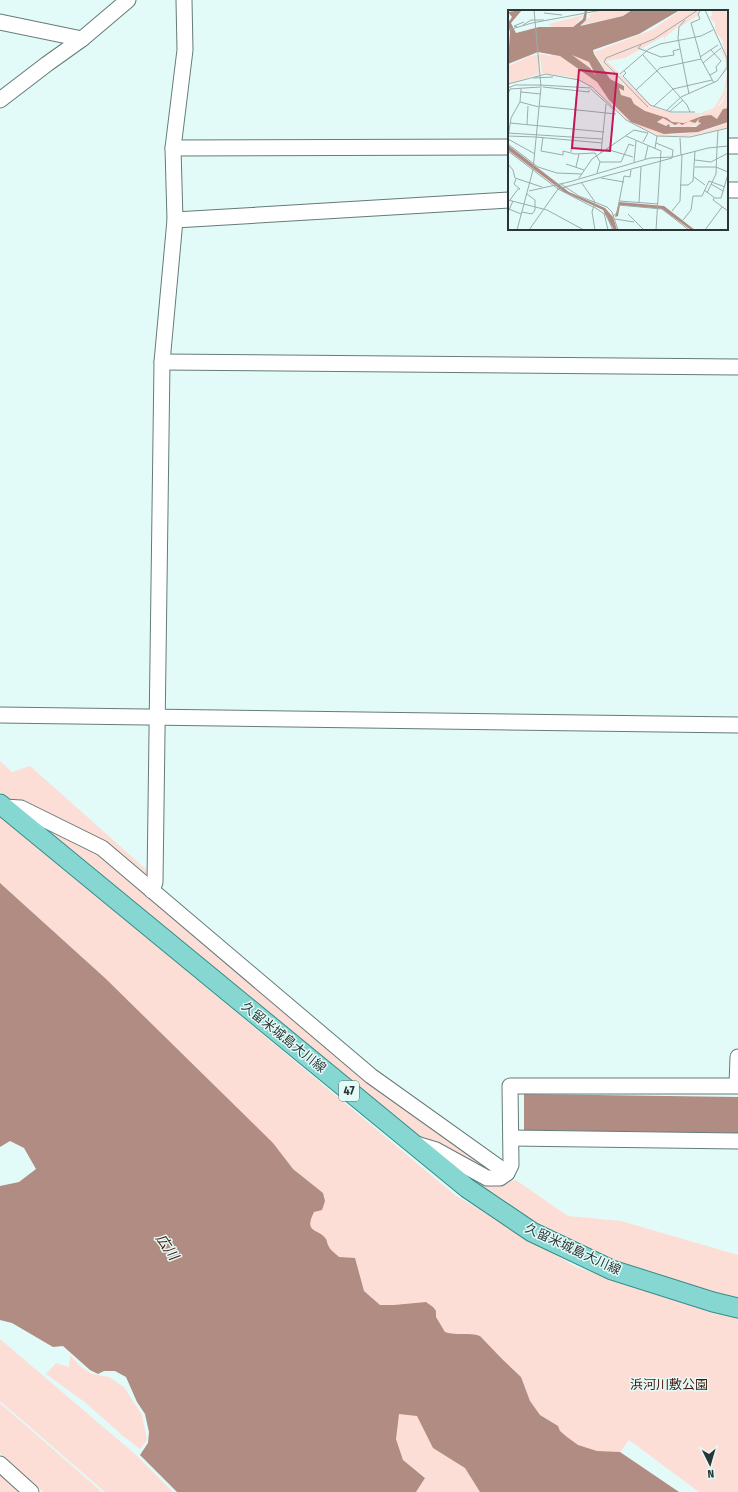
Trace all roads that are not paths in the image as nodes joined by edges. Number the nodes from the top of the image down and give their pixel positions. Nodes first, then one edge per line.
1 (128, 0) edge
2 (184, 0) edge
3 (0, 22) edge
4 (82, 39) junction
5 (0, 100) edge
6 (508, 147) edge
7 (173, 148) junction
8 (508, 200) edge
9 (175, 220) junction
10 (162, 362) junction
11 (738, 367) edge
12 (0, 715) edge
13 (157, 717) junction
14 (738, 725) edge
15 (2, 805) edge
16 (152, 890) junction
17 (738, 1057) edge
18 (738, 1086) edge
19 (512, 1138) junction
20 (738, 1142) edge
21 (413, 1144) junction
22 (507, 1173) junction
23 (738, 1308) edge
24 (0, 1464) edge
25 (31, 1492) edge

1 - 4 street
2 - 7 street
3 - 4 street
4 - 5 street
6 - 7 street
7 - 9 street
8 - 9 street
9 - 10 street
10 - 11 street
10 - 13 street
12 - 13 street
13 - 14 street
13 - 16 street
15 - 16 street
15 - 21 main road, 久留米城島大川線 / 47
16 - 22 street
17 - 18 street
18 - 19 street
19 - 20 street
19 - 22 street
21 - 22 street
21 - 23 main road, 久留米城島大川線 / 47
24 - 25 street

